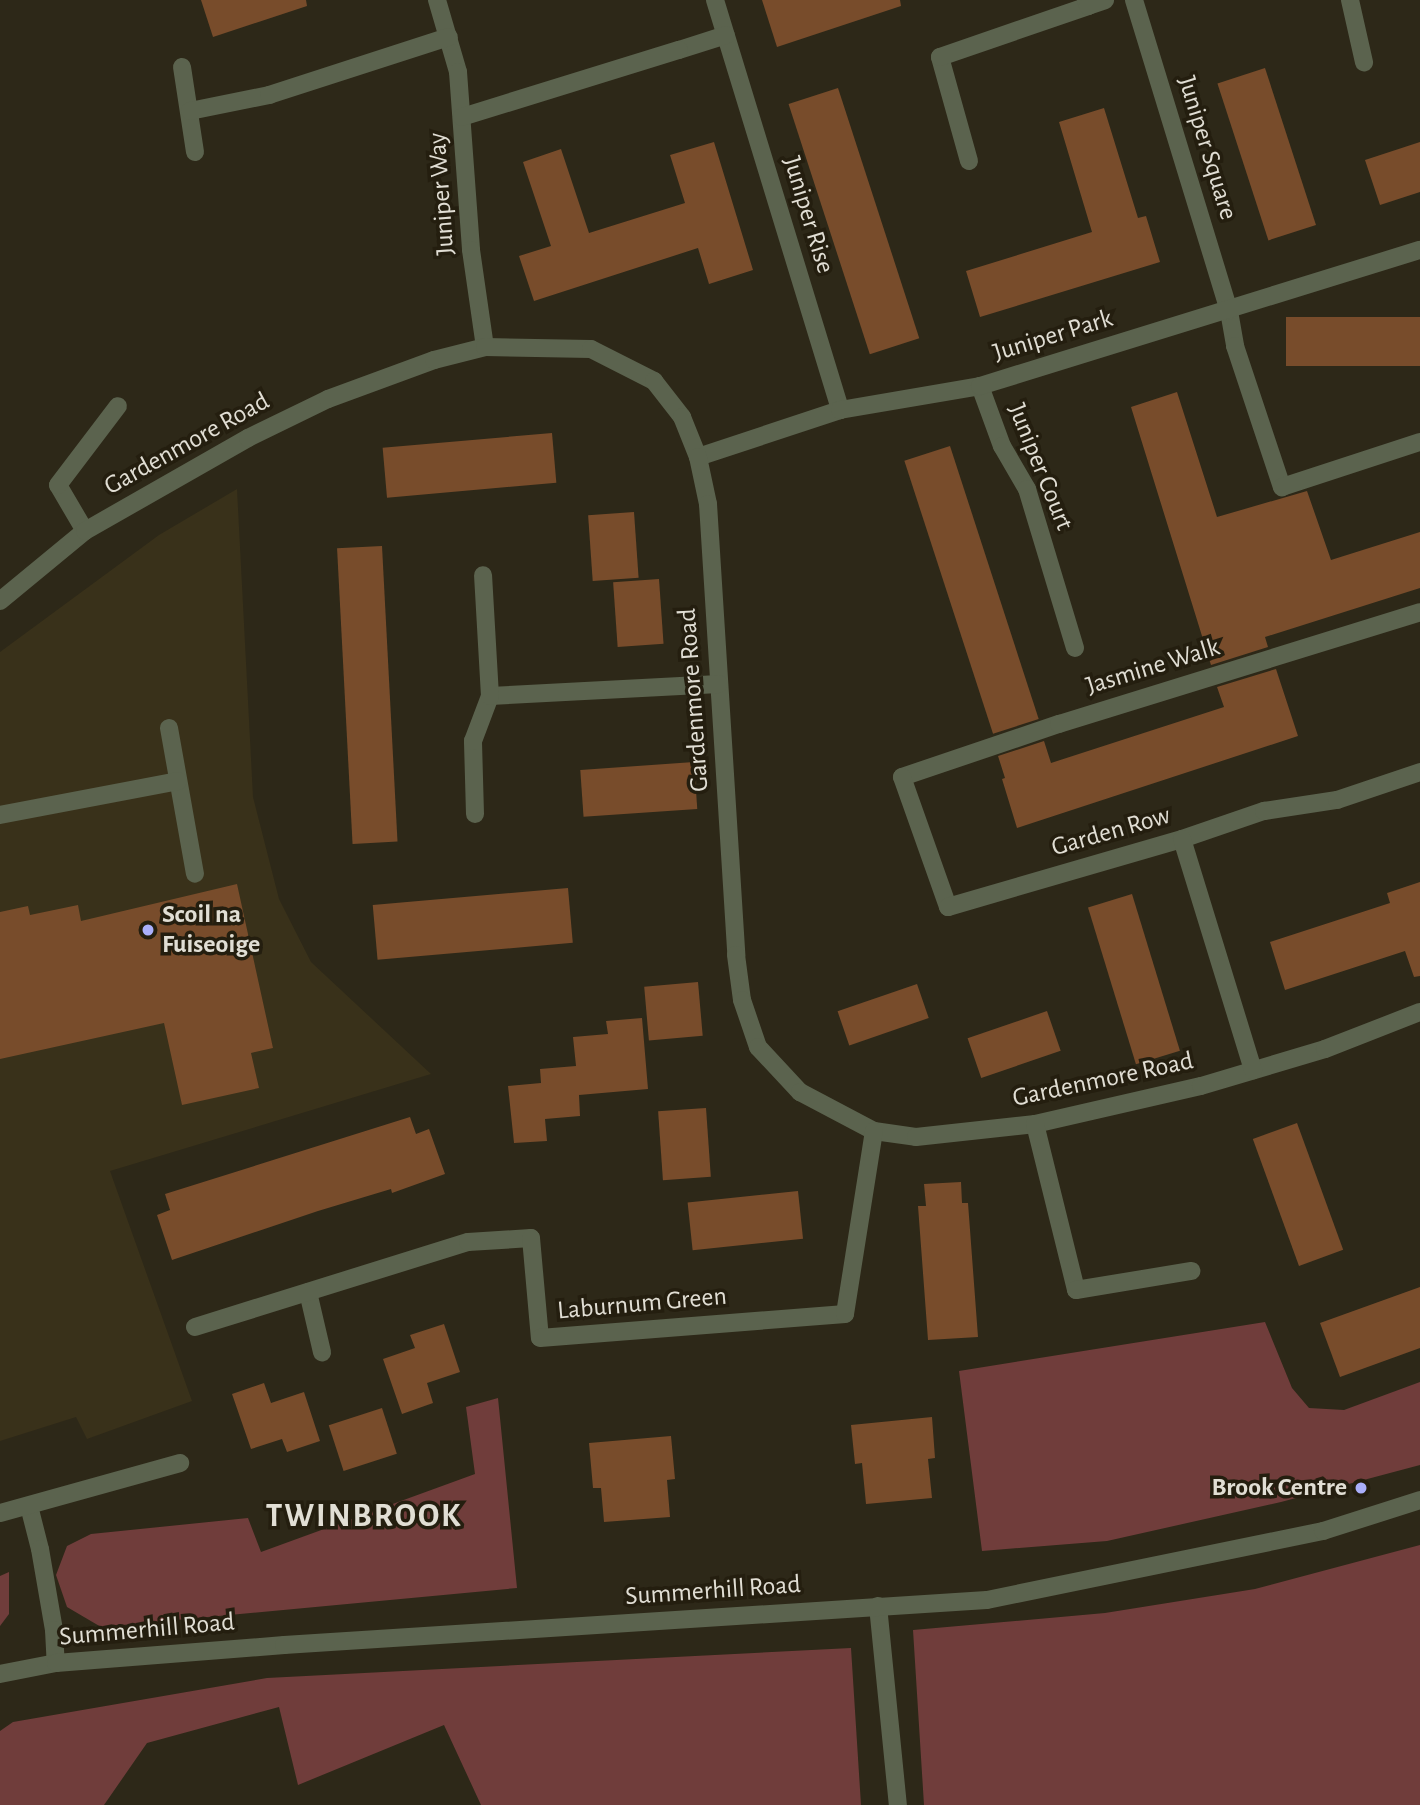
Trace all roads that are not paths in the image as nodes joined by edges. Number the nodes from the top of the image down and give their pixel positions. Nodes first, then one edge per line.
1 (437, 0) edge
2 (715, 0) edge
3 (1134, 0) edge
4 (1350, 0) edge
5 (1093, 2) edge
6 (726, 35) junction
7 (449, 37) junction
8 (1364, 62) dead end
9 (182, 67) dead end
10 (190, 111) junction
11 (463, 117) junction
12 (195, 152) dead end
13 (969, 161) dead end
14 (1420, 250) edge
15 (1229, 311) junction
16 (485, 347) junction
17 (980, 386) junction
18 (118, 406) dead end
19 (840, 410) junction
20 (1420, 442) edge
21 (698, 457) junction
22 (85, 531) junction
23 (483, 575) dead end
24 (0, 601) edge
25 (1420, 612) edge
26 (1075, 648) dead end
27 (719, 684) junction
28 (490, 696) junction
29 (169, 728) dead end
30 (1420, 772) edge
31 (902, 777) joint
32 (178, 781) junction
33 (475, 814) dead end
34 (0, 815) edge
35 (1182, 839) junction
36 (195, 874) dead end
37 (1420, 1012) edge
38 (1253, 1070) junction
39 (1035, 1124) junction
40 (874, 1131) junction
41 (1191, 1271) dead end
42 (308, 1292) junction
43 (195, 1328) dead end
44 (323, 1352) dead end
45 (180, 1463) dead end
46 (1420, 1500) edge
47 (29, 1506) junction
48 (0, 1513) edge
49 (878, 1606) junction
50 (56, 1662) junction
51 (0, 1674) edge
52 (898, 1805) edge

1 - 7 street, Juniper Way
2 - 6 street, Juniper Rise
3 - 15 street, Juniper Square
4 - 8 street
5 - 13 street
6 - 11 street
6 - 19 street, Juniper Rise
7 - 10 street
7 - 11 street, Juniper Way
9 - 10 street
10 - 12 street
11 - 16 street, Juniper Way
14 - 15 street, Juniper Park
15 - 17 street, Juniper Park
15 - 20 street, Juniper Square
16 - 21 street, Gardenmore Road
16 - 22 street, Gardenmore Road
17 - 19 street, Juniper Park
17 - 26 street, Juniper Court
18 - 22 street
19 - 21 street, Juniper Park
21 - 27 street, Gardenmore Road
22 - 24 street, Gardenmore Road
23 - 28 street
25 - 31 street, Jasmine Walk
27 - 28 street
27 - 40 street, Gardenmore Road
28 - 33 street
29 - 32 street
30 - 35 street, Garden Row
31 - 35 street, Garden Row
32 - 34 street
32 - 36 street
35 - 38 street
37 - 38 street, Gardenmore Road
38 - 39 street, Gardenmore Road
39 - 40 street, Gardenmore Road
39 - 41 street
40 - 42 street, Laburnum Green
42 - 43 street, Laburnum Green
42 - 44 street
45 - 47 street
46 - 49 street, Summerhill Road
47 - 48 street
47 - 50 street
49 - 50 street, Summerhill Road
49 - 52 street
50 - 51 street, Summerhill Road

